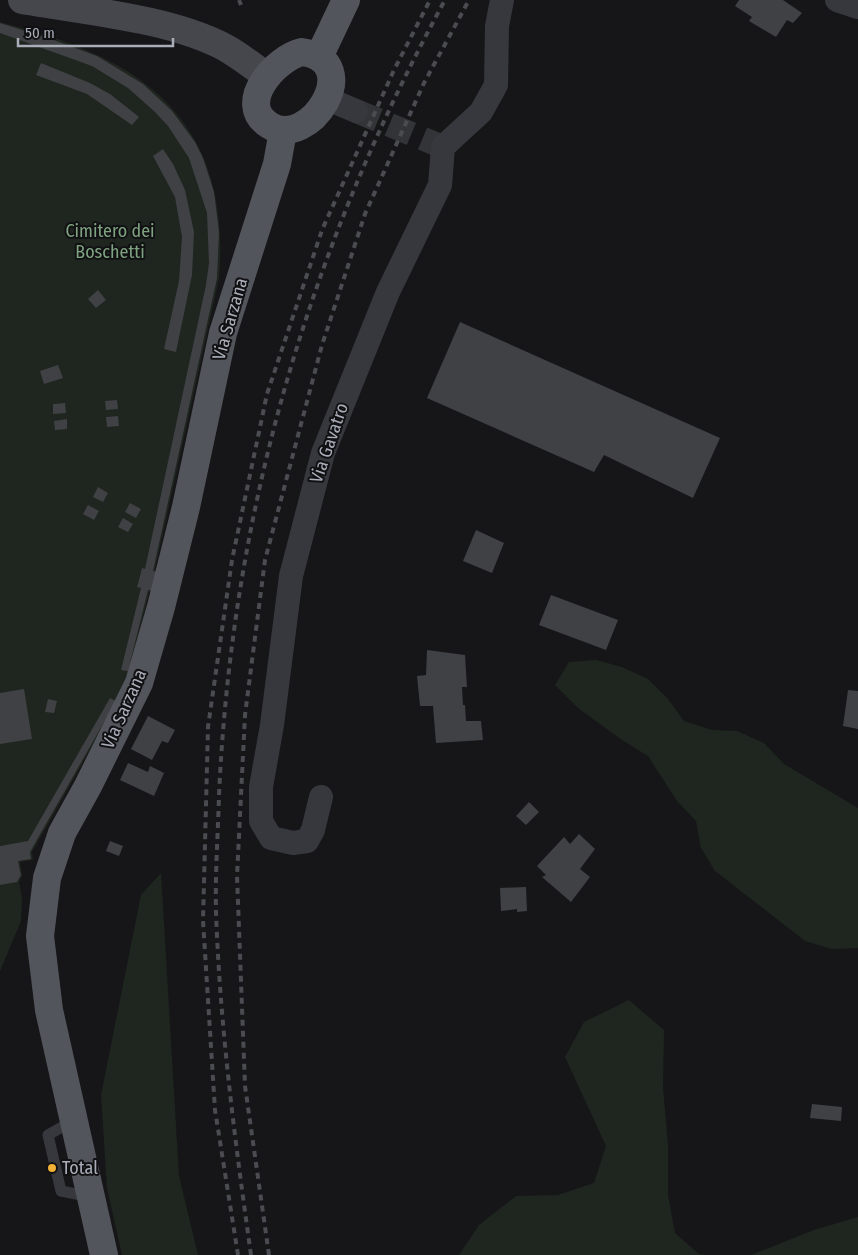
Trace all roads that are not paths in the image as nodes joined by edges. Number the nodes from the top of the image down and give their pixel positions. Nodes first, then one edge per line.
1 (22, 0) edge
2 (346, 0) edge
3 (502, 0) edge
4 (837, 0) edge
5 (858, 7) edge
6 (319, 57) junction
7 (267, 76) junction
8 (328, 99) junction
9 (356, 111) tunnel mouth
10 (283, 131) junction
11 (321, 797) dead end
12 (104, 1255) edge

1 - 7 street
2 - 6 main road
3 - 11 street, Via Gavatro
4 - 5 street
6 - 7 main road
6 - 8 main road
7 - 10 main road
8 - 9 street
8 - 10 main road
10 - 12 main road, Via Sarzana

